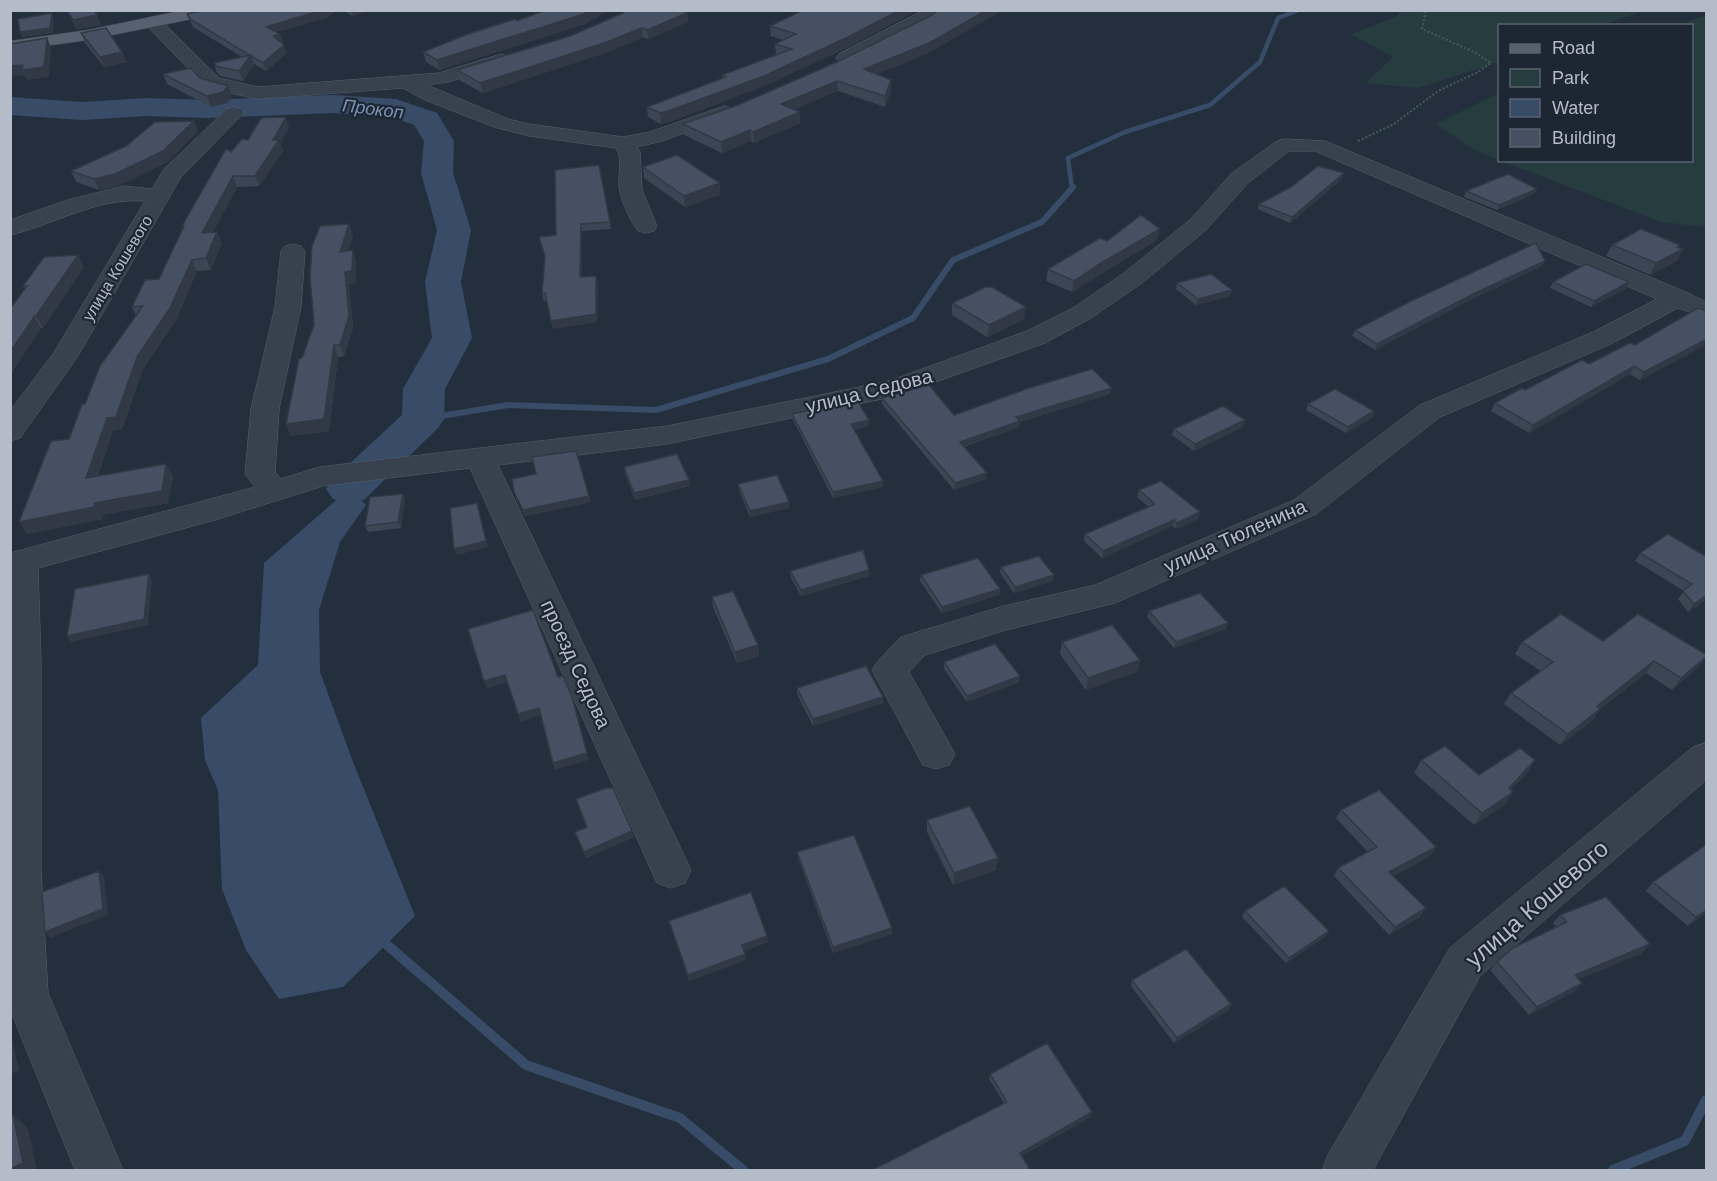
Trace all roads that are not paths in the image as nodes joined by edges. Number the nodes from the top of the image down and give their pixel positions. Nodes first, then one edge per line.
1 (212, 10) edge
2 (938, 10) edge
3 (153, 22) junction
4 (10, 46) edge
5 (524, 53) edge
6 (829, 66) edge
7 (406, 82) junction
8 (246, 103) junction
9 (737, 107) edge
10 (623, 143) junction
11 (161, 196) junction
12 (646, 226) dead end
13 (10, 228) edge
14 (293, 251) dead end
15 (1679, 298) junction
16 (1707, 311) edge
17 (10, 432) edge
18 (480, 458) junction
19 (275, 492) junction
20 (16, 562) edge
21 (936, 754) dead end
22 (1707, 758) edge
23 (671, 870) dead end
24 (99, 1170) edge
25 (1346, 1170) edge

1 - 3 main road
2 - 6 street
3 - 4 main road
3 - 8 street
5 - 7 street
7 - 8 street
7 - 10 street
8 - 11 street, улица Кошевого
9 - 10 street
10 - 12 street
11 - 13 street
11 - 17 street, улица Кошевого
14 - 19 street
15 - 16 street
15 - 18 street, улица Седова
15 - 21 street, улица Тюленина
18 - 19 street, улица Седова
18 - 23 street, проезд Седова
19 - 20 street
20 - 24 street
22 - 25 street, улица Кошевого

